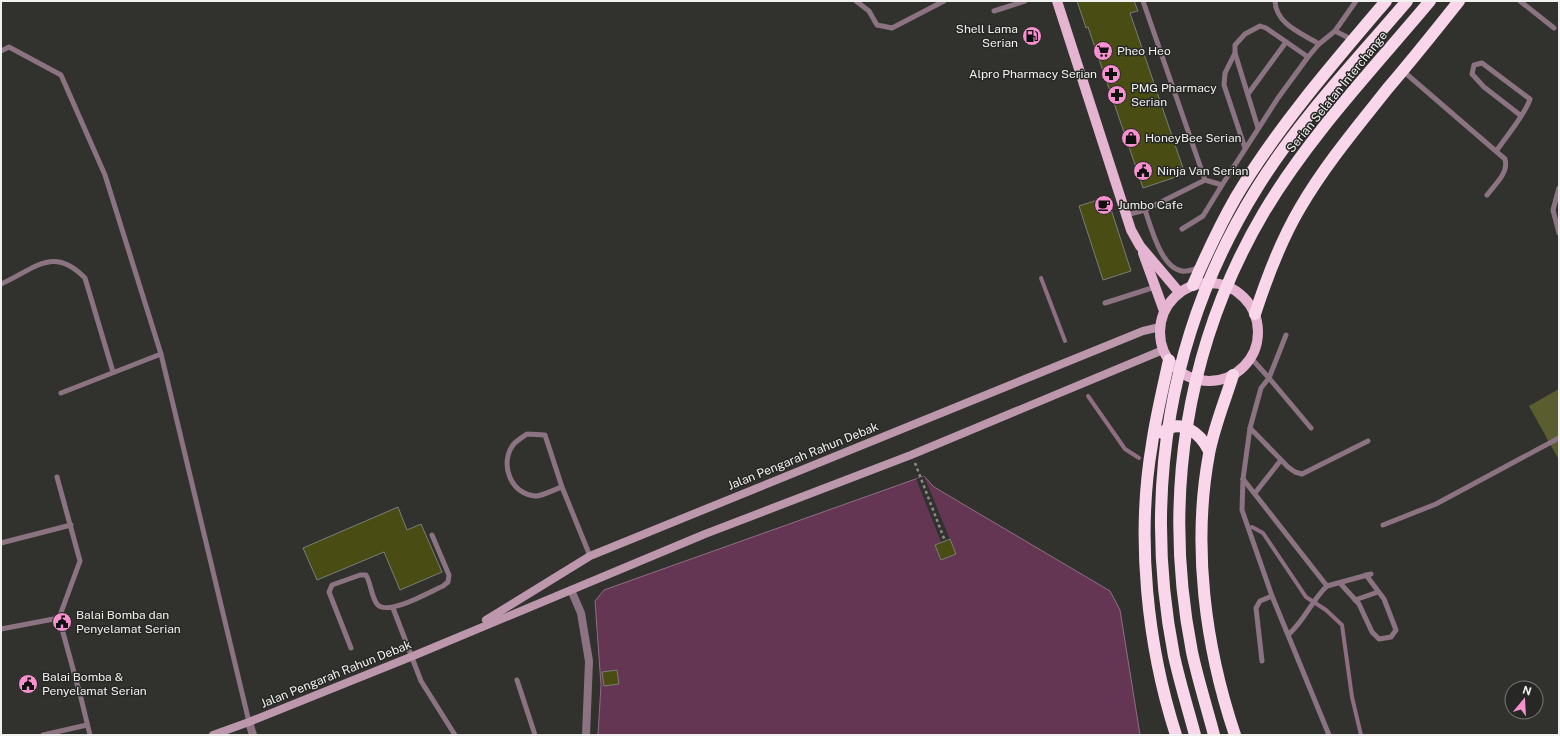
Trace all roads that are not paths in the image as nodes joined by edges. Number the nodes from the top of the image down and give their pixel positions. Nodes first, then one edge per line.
1 (856, 1) edge
2 (944, 1) edge
3 (1024, 1) edge
4 (1057, 1) edge
5 (1143, 1) edge
6 (1275, 1) edge
7 (1356, 1) edge
8 (1386, 1) edge
9 (1407, 1) edge
10 (1430, 1) edge
11 (1459, 1) edge
12 (1520, 1) edge
13 (994, 11) dead end
14 (1554, 28) dead end
15 (1335, 30) junction
16 (1354, 41) junction
17 (1286, 42) junction
18 (1319, 44) junction
19 (1, 51) edge
20 (1235, 53) junction
21 (1308, 57) junction
22 (1403, 71) junction
23 (1248, 94) junction
24 (1520, 115) junction
25 (1258, 128) junction
26 (1245, 148) junction
27 (1497, 150) junction
28 (1205, 180) junction
29 (1222, 185) junction
30 (1559, 188) edge
31 (1487, 195) dead end
32 (1145, 210) junction
33 (1125, 216) junction
34 (1182, 229) dead end
35 (1559, 233) edge
36 (1140, 246) junction
37 (1201, 266) junction
38 (1, 284) edge
39 (1193, 285) junction
40 (1155, 287) junction
41 (1179, 292) junction
42 (1105, 303) dead end
43 (1164, 311) junction
44 (1255, 314) junction
45 (1160, 327) junction
46 (1286, 336) dead end
47 (161, 354) junction
48 (1166, 355) junction
49 (1251, 358) junction
50 (113, 372) junction
51 (1233, 375) junction
52 (1269, 378) junction
53 (61, 393) dead end
54 (1250, 428) junction
55 (1311, 428) dead end
56 (1559, 438) edge
57 (1368, 441) dead end
58 (1151, 444) junction
59 (1209, 451) junction
60 (1281, 460) junction
61 (57, 477) dead end
62 (1243, 479) junction
63 (562, 487) junction
64 (1255, 493) junction
65 (71, 525) junction
66 (1383, 525) dead end
67 (432, 535) dead end
68 (1, 543) edge
69 (590, 556) junction
70 (1340, 583) junction
71 (1327, 586) junction
72 (572, 590) junction
73 (1378, 592) junction
74 (1272, 596) junction
75 (1355, 600) junction
76 (393, 608) junction
77 (59, 618) junction
78 (1, 629) edge
79 (467, 632) junction
80 (1289, 634) junction
81 (351, 648) dead end
82 (413, 656) junction
83 (1262, 661) dead end
84 (517, 680) dead end
85 (249, 722) junction
86 (87, 726) junction
87 (44, 735) edge
88 (90, 735) edge
89 (213, 735) edge
90 (253, 735) edge
91 (455, 735) edge
92 (535, 735) edge
93 (586, 735) edge
94 (1176, 735) edge
95 (1195, 735) edge
96 (1214, 735) edge
97 (1235, 735) edge
98 (1329, 735) edge

1 - 2 lane
3 - 13 lane
4 - 33 main road
5 - 28 lane
6 - 18 lane
7 - 15 lane
8 - 16 highway
9 - 95 highway, Serian Selatan Interchange
10 - 96 highway, Serian Selatan Interchange
11 - 22 highway
12 - 14 lane
15 - 16 lane
15 - 18 lane
16 - 37 highway
17 - 20 lane
17 - 21 lane
17 - 23 lane
18 - 21 lane
19 - 47 lane
20 - 23 lane
20 - 26 lane
21 - 25 lane
22 - 27 lane
22 - 44 highway
23 - 25 lane
24 - 24 lane
24 - 27 lane
25 - 26 lane
26 - 29 lane
27 - 31 lane
28 - 29 lane
28 - 32 lane
29 - 34 lane
30 - 35 lane
32 - 33 lane
32 - 37 lane
33 - 36 main road
36 - 40 main road
36 - 41 main road
37 - 39 highway
38 - 50 lane
39 - 41 main road
39 - 44 main road
40 - 42 lane
40 - 43 main road
41 - 43 main road
43 - 45 main road
44 - 49 main road
45 - 48 main road
45 - 69 street, Jalan Pengarah Rahun Debak
46 - 52 lane
47 - 50 lane
47 - 85 lane
48 - 51 main road
48 - 58 highway
48 - 72 street, Jalan Pengarah Rahun Debak
49 - 51 main road
49 - 52 lane
50 - 53 lane
51 - 59 highway
52 - 54 lane
52 - 55 lane
54 - 60 lane
54 - 62 lane
56 - 66 lane
57 - 60 lane
58 - 59 highway
58 - 94 highway
59 - 97 highway
60 - 64 lane
61 - 65 lane
62 - 64 lane
62 - 74 lane
63 - 63 lane
63 - 69 lane
64 - 71 lane
65 - 68 lane
65 - 77 lane
67 - 76 lane
69 - 79 street, Jalan Pengarah Rahun Debak
70 - 71 lane
70 - 73 lane
70 - 75 lane
71 - 80 lane
72 - 79 street, Jalan Pengarah Rahun Debak
72 - 93 street
73 - 75 lane
73 - 75 lane
74 - 80 lane
74 - 83 lane
76 - 81 lane
76 - 82 lane
77 - 78 lane
77 - 86 lane
79 - 82 street, Jalan Pengarah Rahun Debak
80 - 98 lane
82 - 85 street, Jalan Pengarah Rahun Debak
82 - 91 lane
84 - 92 lane
85 - 89 street, Jalan Pengarah Rahun Debak
85 - 90 street
86 - 87 lane
86 - 88 lane

